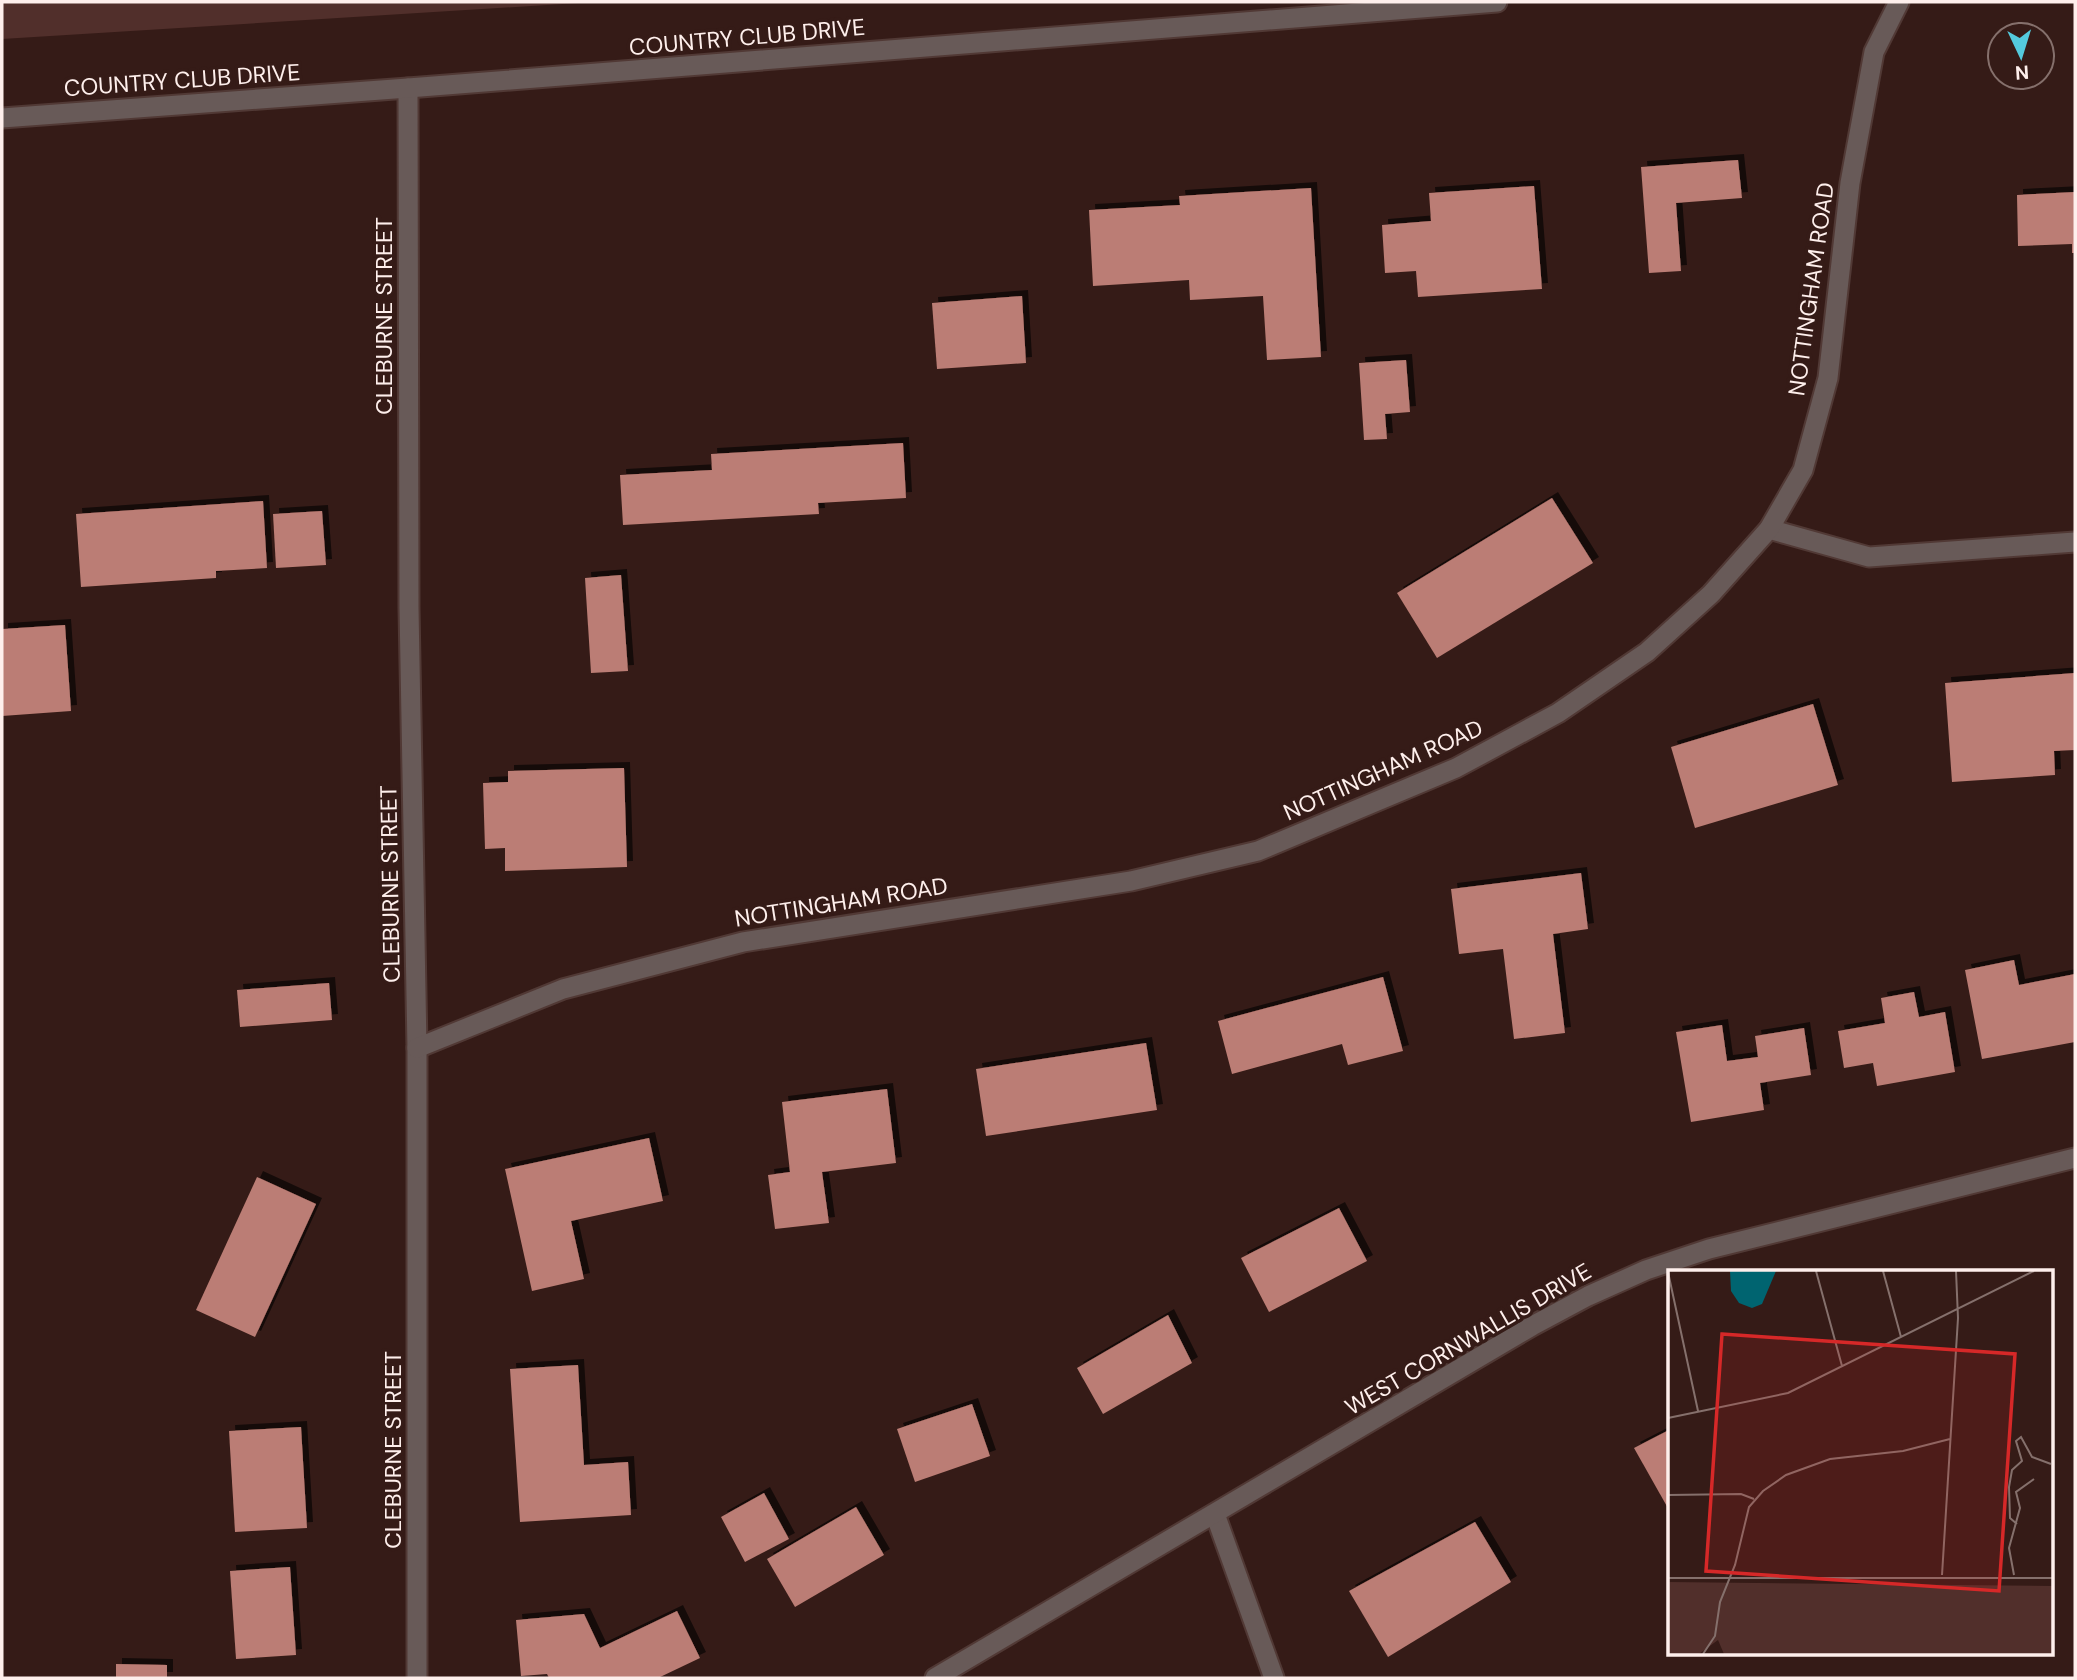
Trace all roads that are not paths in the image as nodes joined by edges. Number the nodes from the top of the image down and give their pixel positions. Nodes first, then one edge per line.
1 (1497, 2) edge
2 (1899, 2) edge
3 (408, 88) junction
4 (2, 118) edge
5 (1769, 528) junction
6 (2075, 542) edge
7 (417, 1048) junction
8 (2075, 1158) edge
9 (1215, 1514) junction
10 (418, 1678) edge
11 (934, 1678) edge
12 (1274, 1678) edge

1 - 3 street, COUNTRY CLUB DRIVE
2 - 5 street, NOTTINGHAM ROAD
3 - 4 street, COUNTRY CLUB DRIVE
3 - 7 street, CLEBURNE STREET
5 - 6 street
5 - 7 street, NOTTINGHAM ROAD
7 - 10 street, CLEBURNE STREET
8 - 9 street, WEST CORNWALLIS DRIVE
9 - 11 street, WEST CORNWALLIS DRIVE
9 - 12 street

